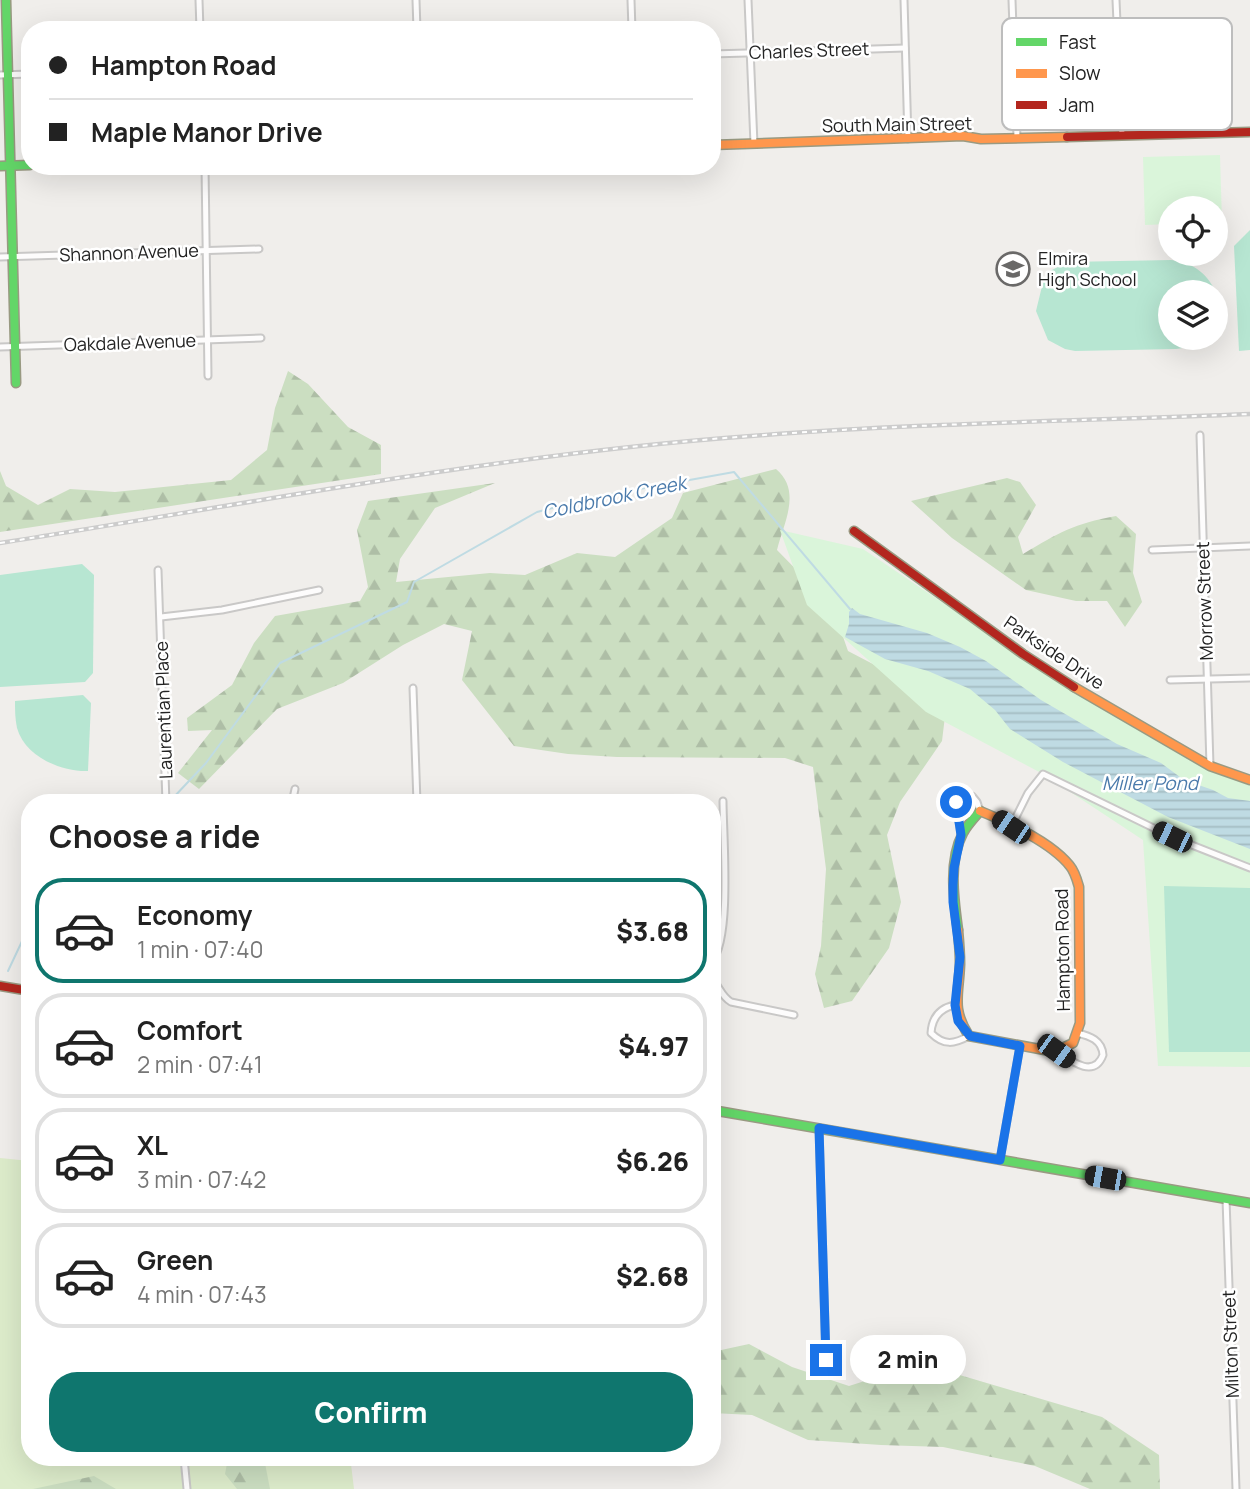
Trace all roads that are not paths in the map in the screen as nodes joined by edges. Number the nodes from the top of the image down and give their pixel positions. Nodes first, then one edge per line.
1 (6, 0) edge
2 (199, 0) edge
3 (416, 0) edge
4 (631, 0) edge
5 (748, 0) edge
6 (904, 0) edge
7 (1012, 0) edge
8 (1116, 0) edge
9 (1013, 18) edge
10 (1117, 18) edge
11 (200, 21) edge
12 (417, 21) edge
13 (632, 21) edge
14 (905, 48) junction
15 (750, 53) junction
16 (721, 54) edge
17 (4, 75) edge
18 (1017, 130) edge
19 (1122, 130) edge
20 (1250, 132) edge
21 (1122, 135) junction
22 (1017, 137) junction
23 (908, 139) junction
24 (754, 144) junction
25 (721, 145) edge
26 (0, 166) edge
27 (12, 166) junction
28 (21, 166) edge
29 (205, 175) edge
30 (259, 249) dead end
31 (207, 251) junction
32 (0, 257) edge
33 (13, 257) junction
34 (261, 338) dead end
35 (208, 340) junction
36 (16, 346) junction
37 (0, 347) edge
38 (208, 376) dead end
39 (16, 383) dead end
40 (1200, 435) dead end
41 (854, 531) dead end
42 (1250, 546) edge
43 (1203, 547) junction
44 (1152, 550) dead end
45 (158, 570) dead end
46 (320, 590) dead end
47 (161, 617) junction
48 (1250, 678) edge
49 (1208, 679) junction
50 (1170, 680) dead end
51 (414, 688) dead end
52 (1210, 766) junction
53 (1250, 780) edge
54 (295, 789) dead end
55 (166, 794) edge
56 (294, 794) edge
57 (417, 794) edge
58 (723, 801) dead end
59 (980, 811) junction
60 (1011, 827) junction
61 (961, 835) junction
62 (1250, 867) edge
63 (721, 943) edge
64 (0, 986) edge
65 (21, 990) edge
66 (721, 993) edge
67 (955, 1005) junction
68 (794, 1015) dead end
69 (1077, 1033) junction
70 (970, 1036) junction
71 (1020, 1046) junction
72 (1056, 1051) junction
73 (721, 1112) edge
74 (819, 1128) junction
75 (1000, 1160) junction
76 (1226, 1199) junction
77 (1250, 1203) edge
78 (826, 1360) dead end
79 (185, 1466) edge
80 (187, 1489) edge
81 (1236, 1489) edge

1 - 17 street
2 - 11 street
3 - 12 street
4 - 13 street
5 - 15 street
6 - 14 street
7 - 9 street
8 - 10 street
14 - 15 street, Charles Street
14 - 23 street
15 - 16 street, Charles Street
15 - 24 street
17 - 27 street
18 - 22 street
19 - 21 street
20 - 21 street, South Main Street
21 - 22 street, South Main Street
22 - 23 street, South Main Street
23 - 24 street, South Main Street
24 - 25 street, South Main Street
26 - 27 street
27 - 28 street
27 - 33 street
29 - 31 street
30 - 31 street, Shannon Avenue
31 - 33 street, Shannon Avenue
31 - 35 street
32 - 33 street, Shannon Avenue
33 - 36 street
34 - 35 street, Oakdale Avenue
35 - 36 street, Oakdale Avenue
35 - 38 street
36 - 37 street, Oakdale Avenue
36 - 39 street
40 - 43 street, Morrow Street
41 - 52 street, Parkside Drive
42 - 43 street
43 - 44 street
43 - 49 street, Morrow Street
45 - 47 street, Laurentian Place
46 - 47 street, Laurentian Place
47 - 55 street, Laurentian Place
48 - 49 street
49 - 50 street
49 - 52 street, Morrow Street
51 - 57 street
52 - 53 street, Parkside Drive
54 - 56 street
58 - 63 street
59 - 60 street, Hampton Road
59 - 61 street, Hampton Road
59 - 61 street, Hampton Road
60 - 62 street
60 - 69 street, Hampton Road
61 - 67 street, Hampton Road
64 - 65 street
66 - 68 street
67 - 70 street
67 - 70 street
69 - 72 street, Hampton Road
69 - 72 street
70 - 71 street
71 - 72 street
71 - 75 street
73 - 74 street
74 - 75 street
74 - 78 street
75 - 76 street
76 - 77 street
76 - 81 street, Milton Street
79 - 80 street

